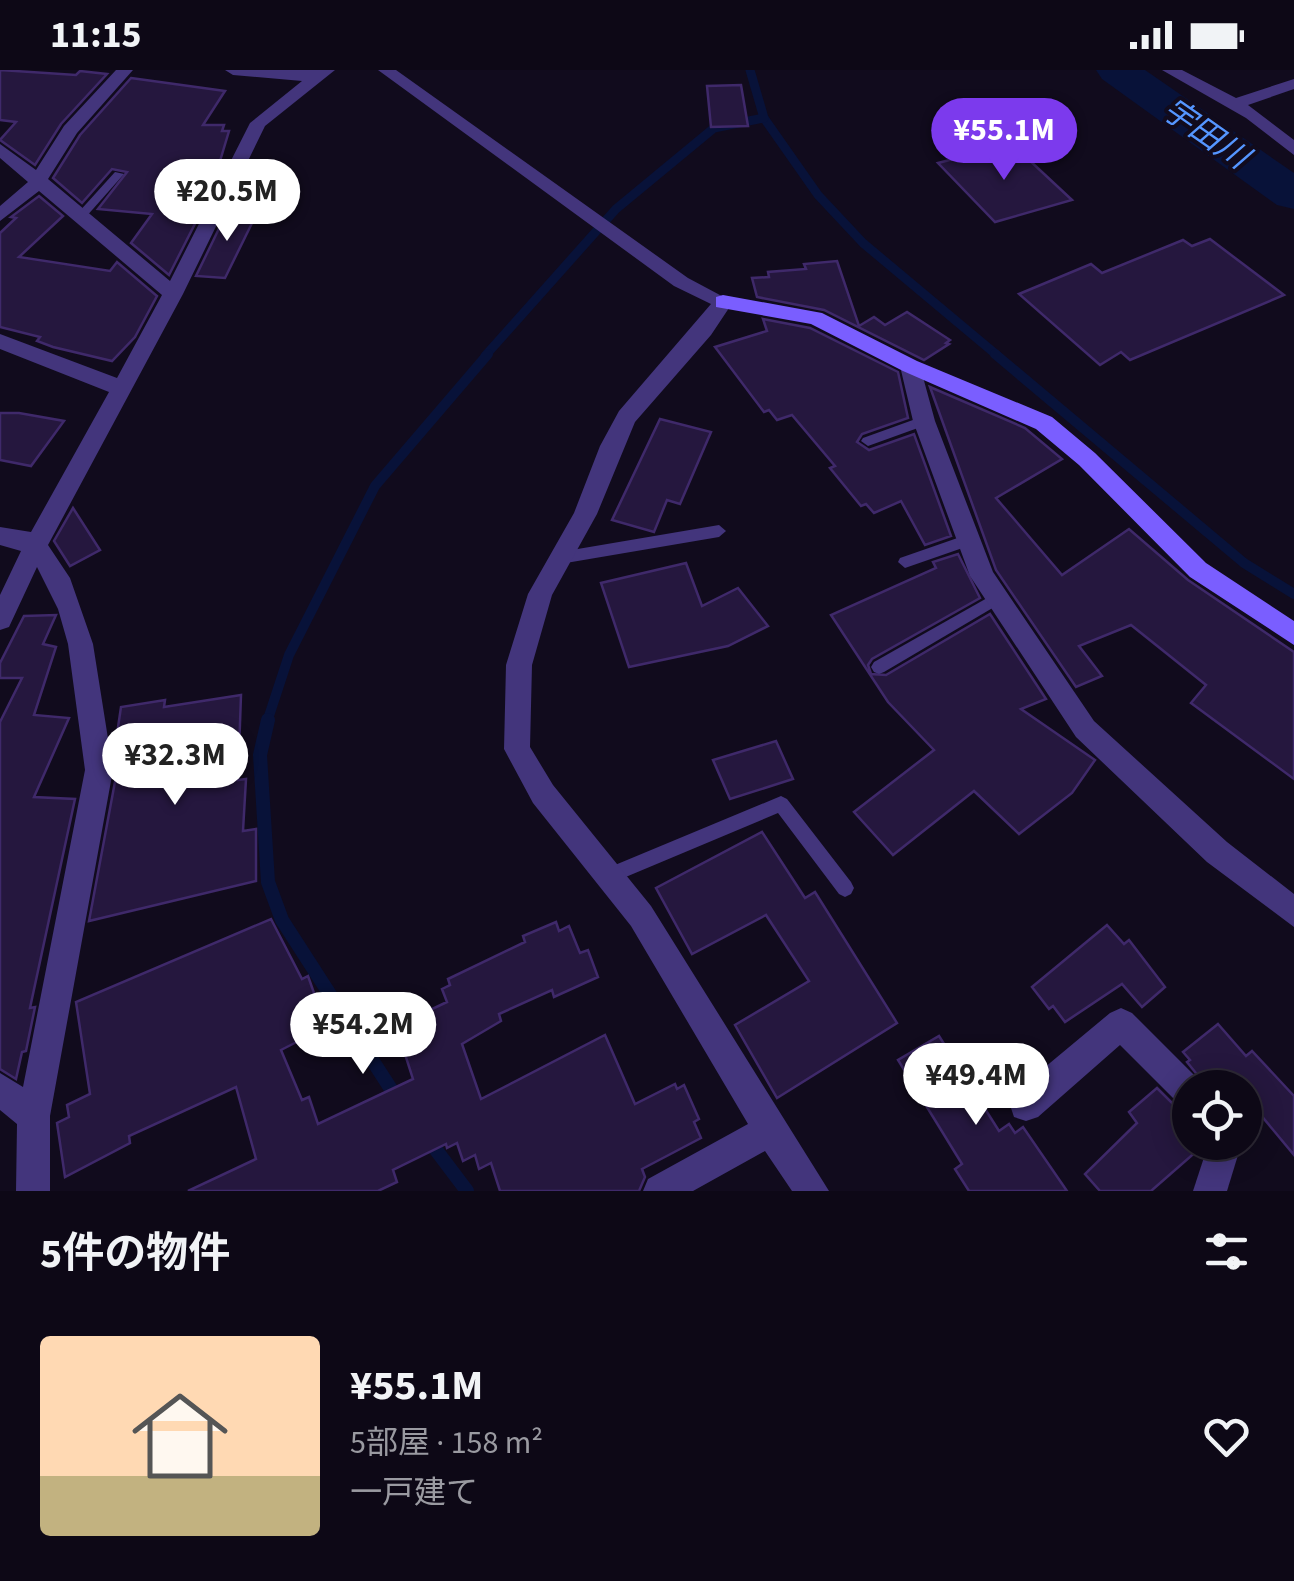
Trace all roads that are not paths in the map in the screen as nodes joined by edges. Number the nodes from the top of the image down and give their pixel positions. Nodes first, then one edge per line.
1 (126, 70) edge
2 (233, 70) edge
3 (386, 70) edge
4 (1170, 70) edge
5 (322, 74) edge
6 (1294, 84) edge
7 (1234, 104) junction
8 (0, 149) edge
9 (1294, 150) edge
10 (119, 174) dead end
11 (39, 180) junction
12 (0, 215) edge
13 (81, 216) junction
14 (173, 294) junction
15 (723, 302) junction
16 (0, 341) edge
17 (910, 366) junction
18 (121, 388) junction
19 (924, 420) junction
20 (868, 441) dead end
21 (719, 531) dead end
22 (0, 536) edge
23 (968, 540) junction
24 (35, 547) junction
25 (560, 558) junction
26 (905, 562) dead end
27 (996, 598) junction
28 (0, 620) edge
29 (1294, 634) edge
30 (879, 667) dead end
31 (609, 876) junction
32 (845, 888) dead end
33 (1294, 912) edge
34 (1172, 1075) edge
35 (0, 1089) edge
36 (1026, 1105) dead end
37 (34, 1116) junction
38 (770, 1130) junction
39 (1220, 1160) edge
40 (32, 1191) edge
41 (660, 1191) edge
42 (812, 1191) edge
43 (1210, 1191) edge

1 - 11 street
2 - 5 street
3 - 15 street
4 - 7 street
5 - 14 street
6 - 7 street
7 - 9 street
8 - 11 street
10 - 13 lane
11 - 12 street
11 - 13 street
13 - 14 street
14 - 18 street
15 - 17 street
15 - 25 street
16 - 18 street
17 - 19 street
17 - 29 street
18 - 24 street
19 - 20 lane
19 - 23 street
21 - 25 lane
22 - 24 street
23 - 26 lane
23 - 27 street
24 - 28 street
24 - 37 street
25 - 31 street
27 - 30 lane
27 - 33 street
31 - 32 lane
31 - 38 street
34 - 36 street
35 - 37 street
37 - 40 street
38 - 41 street
38 - 42 street
39 - 43 street

